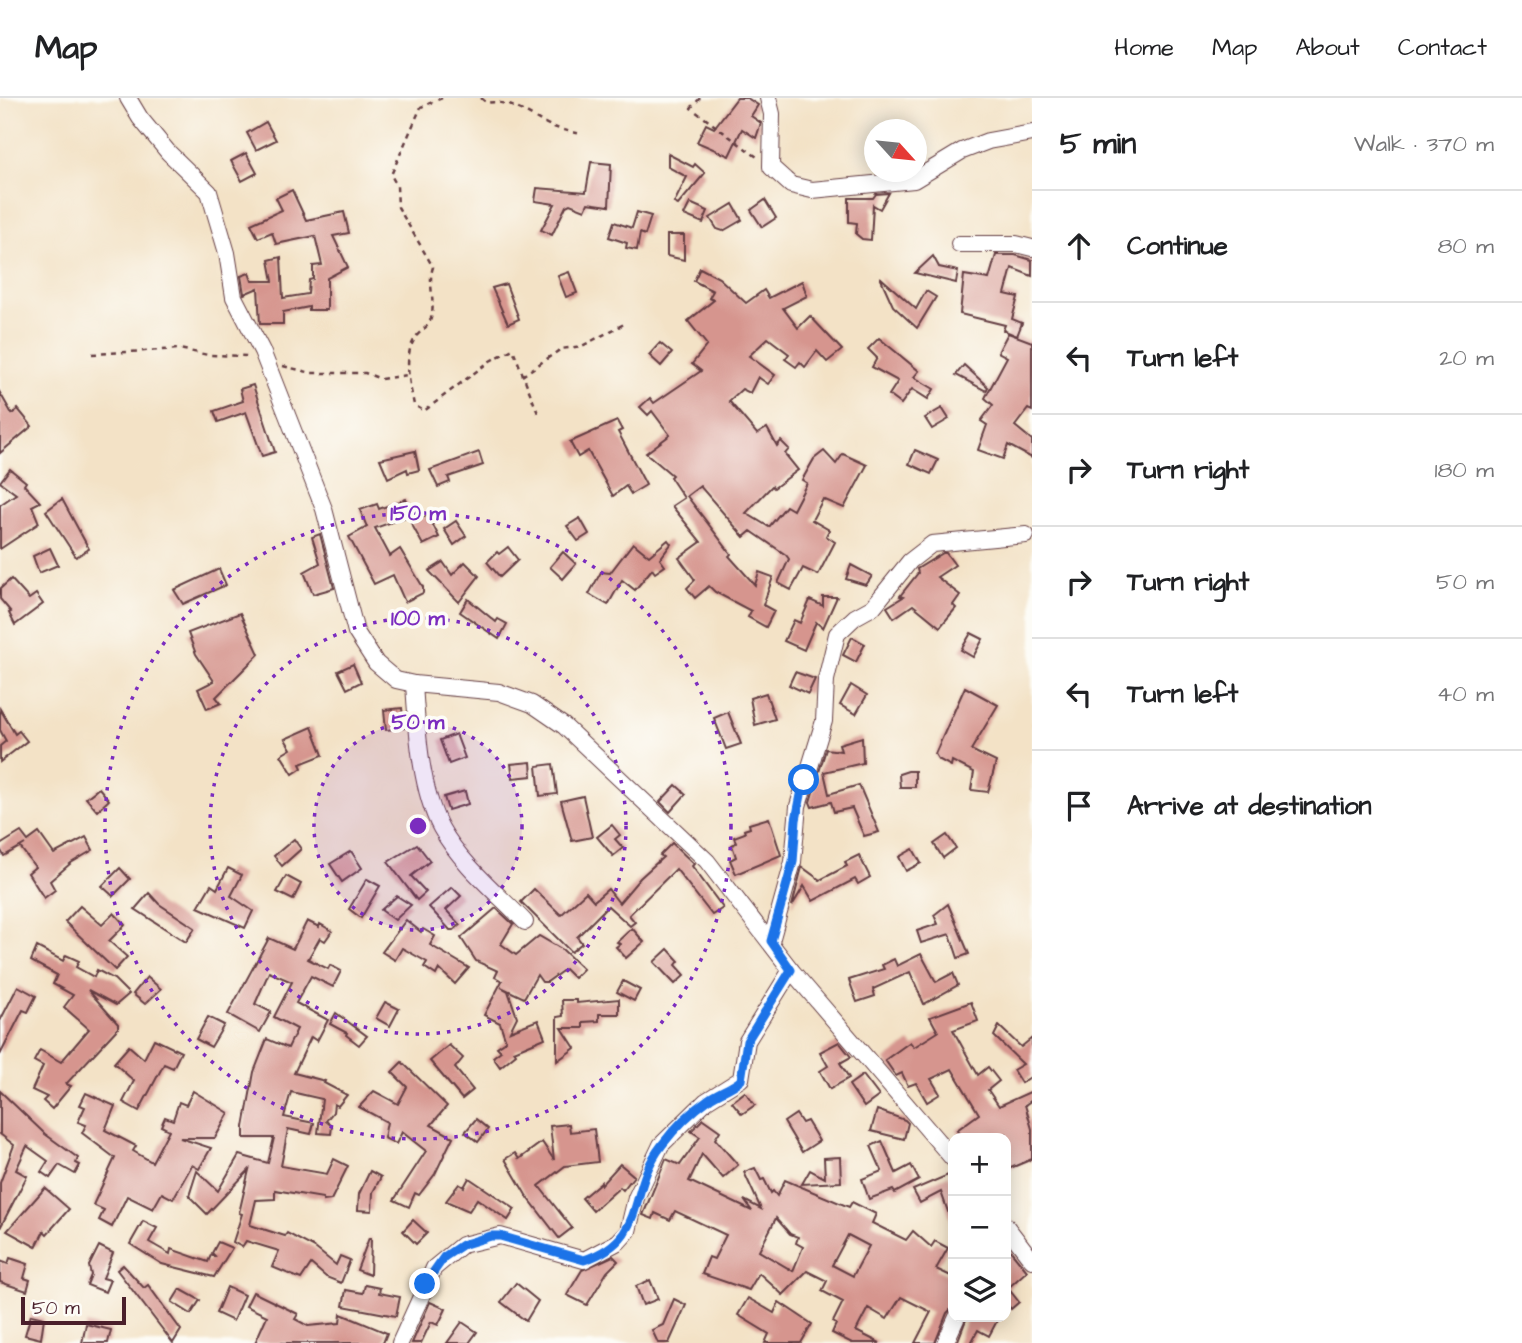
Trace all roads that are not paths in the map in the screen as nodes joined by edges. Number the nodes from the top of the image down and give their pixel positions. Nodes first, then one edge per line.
1 (128, 98) edge
2 (768, 98) edge
3 (1032, 133) edge
4 (959, 244) dead end
5 (1032, 248) edge
6 (1026, 535) dead end
7 (414, 684) junction
8 (525, 922) dead end
9 (771, 941) junction
10 (791, 970) junction
11 (948, 1153) edge
12 (1011, 1233) edge
13 (1032, 1260) edge
14 (955, 1322) edge
15 (400, 1343) edge
16 (945, 1343) edge

1 - 7 street
2 - 3 street
4 - 5 street
6 - 9 street
7 - 8 street
7 - 9 street
9 - 10 street
10 - 11 street
10 - 15 street
12 - 13 street
14 - 16 street

